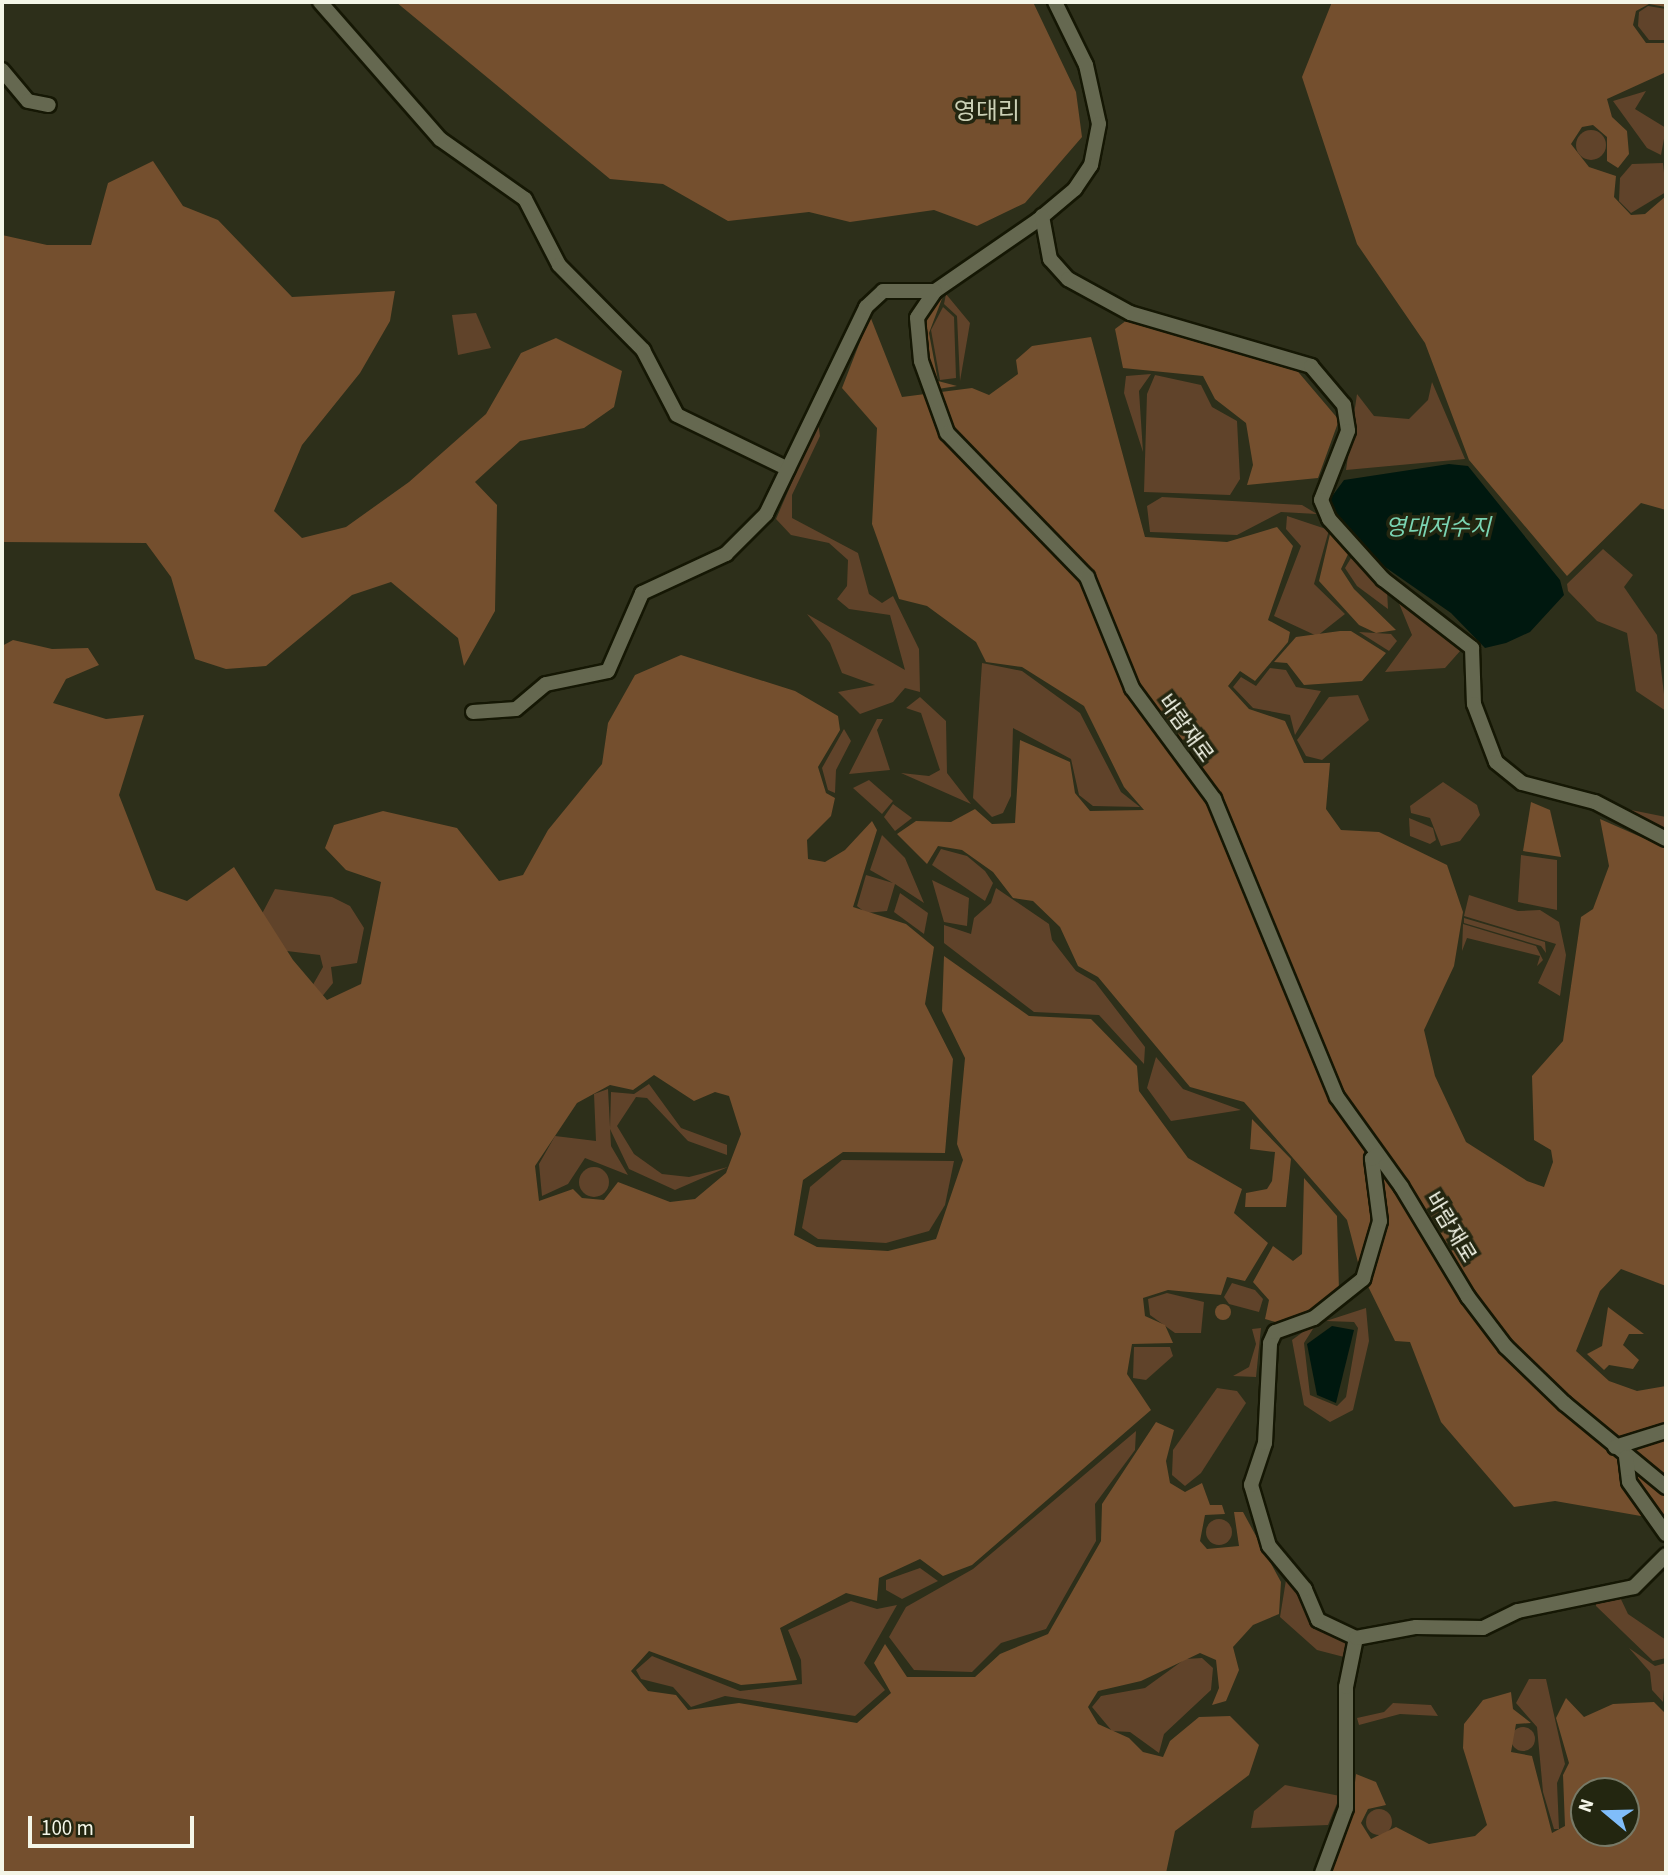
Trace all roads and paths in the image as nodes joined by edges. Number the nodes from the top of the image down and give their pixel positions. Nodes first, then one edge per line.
1 (320, 2) edge
2 (1055, 2) edge
3 (2, 70) edge
4 (49, 105) dead end
5 (1042, 216) junction
6 (934, 291) junction
7 (788, 468) junction
8 (473, 712) dead end
9 (1666, 839) edge
10 (1377, 1154) junction
11 (1666, 1431) edge
12 (1615, 1447) junction
13 (1626, 1457) junction
14 (1666, 1487) edge
15 (1666, 1534) edge
16 (1666, 1555) edge
17 (1356, 1638) junction
18 (1322, 1873) edge

1 - 7 street
2 - 5 street, 바람재로
3 - 4 street
5 - 6 street, 바람재로
5 - 9 street
6 - 7 street
6 - 10 street, 바람재로
7 - 8 street
10 - 12 street, 바람재로
10 - 17 street
11 - 12 street
12 - 13 street, 바람재로
13 - 14 street, 바람재로
13 - 15 street
16 - 17 street
17 - 18 street

